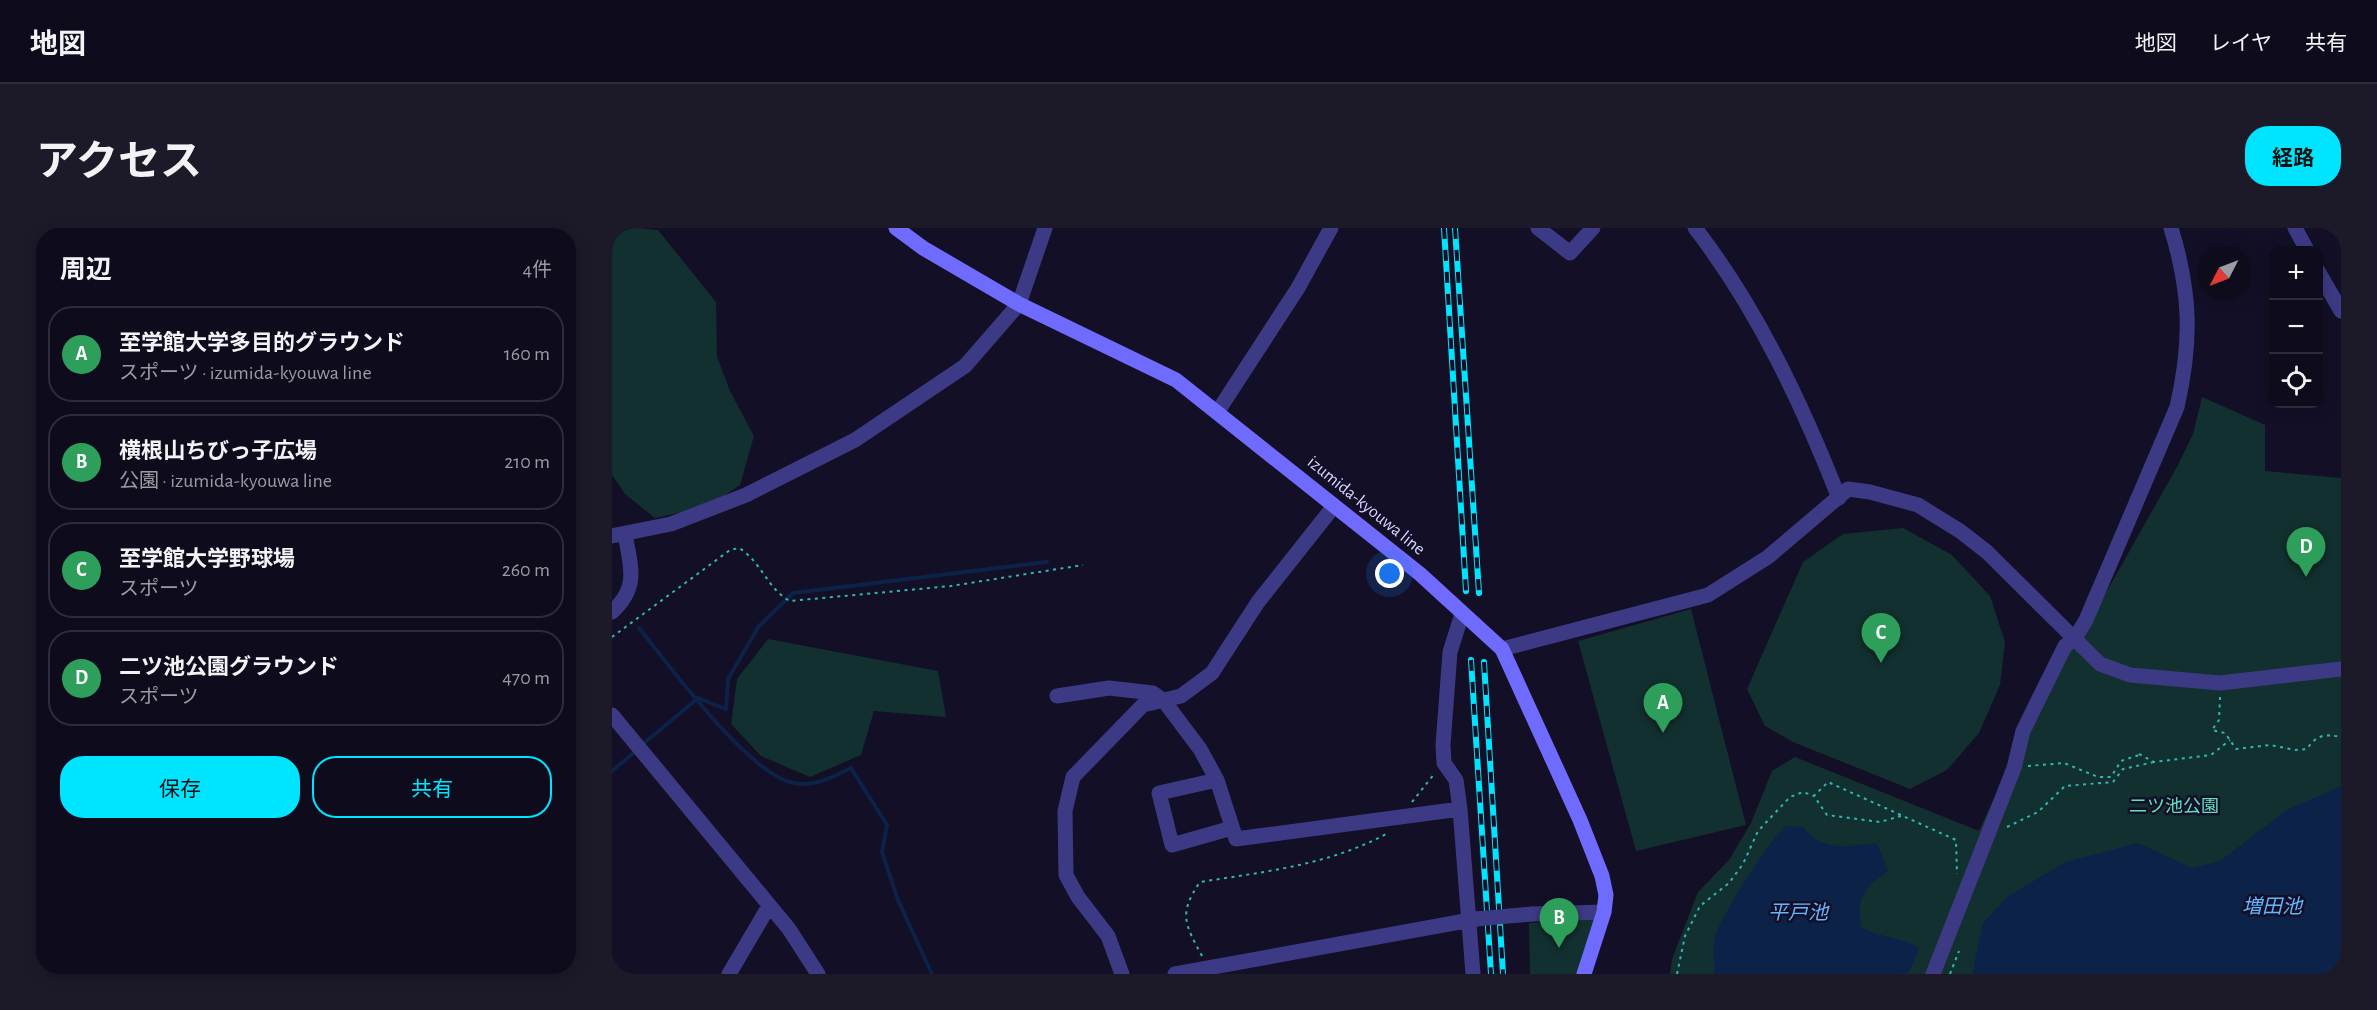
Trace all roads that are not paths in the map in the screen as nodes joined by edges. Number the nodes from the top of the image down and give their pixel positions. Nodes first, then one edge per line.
1 (896, 228) edge
2 (1044, 228) edge
3 (1331, 228) edge
4 (1538, 228) edge
5 (1593, 228) edge
6 (1695, 228) edge
7 (2171, 228) edge
8 (2295, 228) edge
9 (2305, 246) edge
10 (2323, 278) edge
11 (1019, 304) junction
12 (2341, 311) edge
13 (1218, 411) junction
14 (1839, 498) junction
15 (1334, 506) junction
16 (619, 535) edge
17 (612, 612) edge
18 (1462, 614) junction
19 (2074, 640) junction
20 (1502, 649) junction
21 (2341, 669) edge
22 (1057, 696) dead end
23 (1164, 701) junction
24 (612, 715) edge
25 (1217, 780) junction
26 (1460, 809) junction
27 (1232, 828) junction
28 (769, 906) junction
29 (1604, 912) junction
30 (1473, 920) junction
31 (729, 974) edge
32 (818, 974) edge
33 (1122, 974) edge
34 (1175, 974) edge
35 (1473, 974) edge
36 (1584, 974) edge
37 (1933, 974) edge

1 - 11 main road, izumida-kyouwa line
2 - 11 street
3 - 13 street
4 - 5 street
6 - 14 street
7 - 19 street
8 - 9 street
10 - 12 street
11 - 13 main road, izumida-kyouwa line
11 - 16 street
13 - 15 main road, izumida-kyouwa line
14 - 19 street
14 - 20 street
15 - 18 main road, izumida-kyouwa line
15 - 23 street
16 - 17 street
18 - 20 main road, izumida-kyouwa line
18 - 26 street
19 - 21 street
19 - 37 street
20 - 29 main road, izumida-kyouwa line
22 - 23 street
23 - 25 street
23 - 33 street
24 - 28 street
25 - 27 street
25 - 27 street
26 - 27 street
26 - 30 street
28 - 31 street
28 - 32 street
29 - 30 street, bridge
29 - 36 main road, izumida-kyouwa line
30 - 34 street
30 - 35 street

